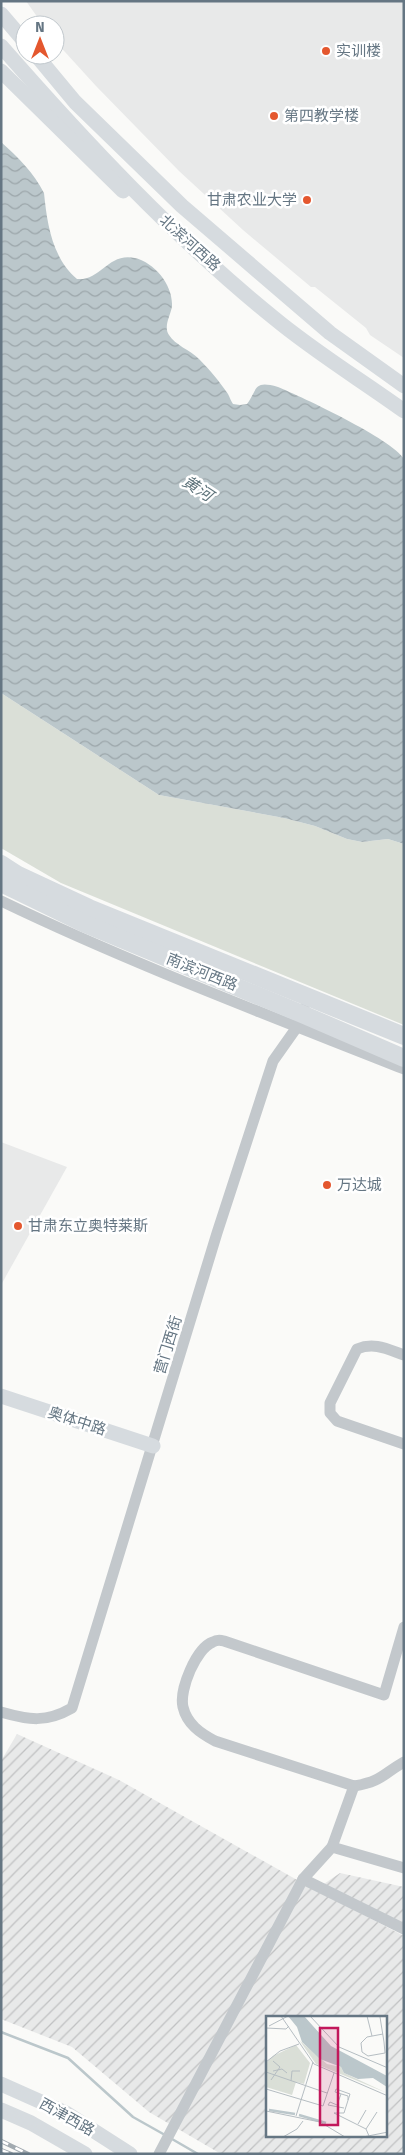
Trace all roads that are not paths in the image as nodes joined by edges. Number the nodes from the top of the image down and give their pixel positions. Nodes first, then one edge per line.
1 (1, 14) edge
2 (15, 30) edge
3 (1, 46) edge
4 (1, 57) edge
5 (44, 65) edge
6 (1, 71) edge
7 (68, 94) junction
8 (44, 95) junction
9 (55, 106) junction
10 (275, 319) junction
11 (404, 386) edge
12 (404, 411) edge
13 (1, 864) edge
14 (1, 883) edge
15 (1, 900) edge
16 (303, 1013) junction
17 (404, 1036) edge
18 (404, 1058) edge
19 (404, 1069) edge
20 (404, 1355) edge
21 (1, 1396) edge
22 (404, 1444) edge
23 (153, 1446) junction
24 (404, 1627) edge
25 (1, 1712) edge
26 (404, 1762) edge
27 (354, 1786) junction
28 (332, 1847) junction
29 (404, 1868) edge
30 (304, 1879) junction
31 (404, 1929) edge
32 (1, 2084) edge
33 (1, 2110) edge
34 (161, 2149) edge
35 (85, 2154) edge
36 (130, 2154) edge

1 - 2 main road
3 - 8 main road, 北滨河西路
4 - 8 main road
5 - 7 main road, 北滨河西路
6 - 10 main road
7 - 9 main road
7 - 11 main road, 北滨河西路
8 - 9 main road, 北滨河西路
9 - 10 main road, 北滨河西路
10 - 12 main road, 北滨河西路
13 - 16 highway, 南滨河西路
14 - 16 highway, 南滨河西路
15 - 16 street, 南滨河西路
16 - 17 highway, 南滨河西路
16 - 18 highway, 南滨河西路
16 - 19 street, 南滨河西路
16 - 23 street, 营门西街
20 - 22 street
21 - 23 main road, 奥体中路
23 - 25 street, 营门西街
24 - 27 street
26 - 27 street
27 - 28 street
28 - 29 street
28 - 30 street
30 - 31 street
30 - 34 street
32 - 36 main road, 西津西路
33 - 35 main road, 西津西路

